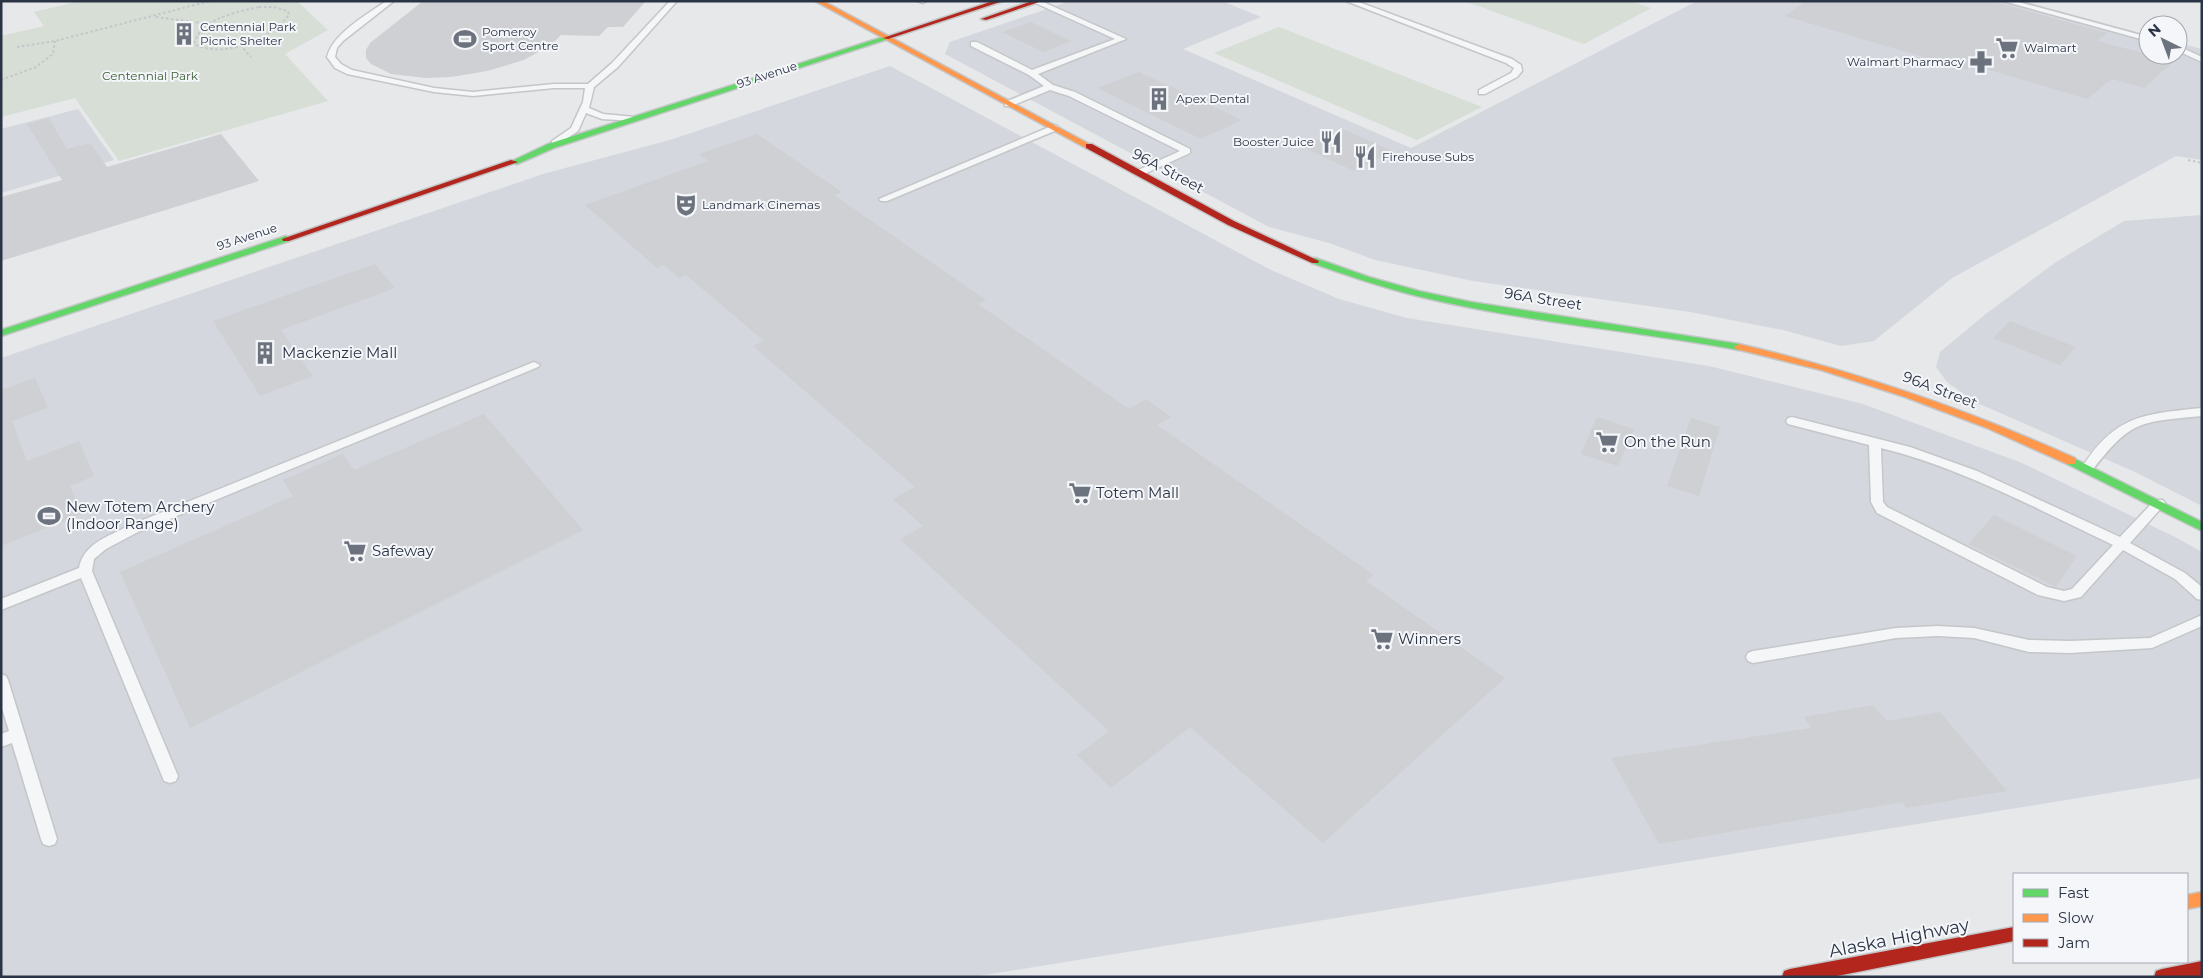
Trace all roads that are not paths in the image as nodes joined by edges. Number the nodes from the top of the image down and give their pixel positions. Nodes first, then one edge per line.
1 (391, 1) edge
2 (674, 1) edge
3 (818, 1) edge
4 (1000, 1) edge
5 (1349, 1) edge
6 (2006, 1) edge
7 (1038, 2) edge
8 (974, 22) dead end
9 (2138, 36) edge
10 (885, 38) junction
11 (921, 40) dead end
12 (974, 44) dead end
13 (901, 46) junction
14 (888, 51) dead end
15 (2188, 53) edge
16 (2202, 60) edge
17 (1032, 73) junction
18 (590, 86) junction
19 (1050, 87) junction
20 (1482, 92) dead end
21 (1008, 104) junction
22 (584, 109) junction
23 (685, 115) dead end
24 (632, 119) junction
25 (1054, 128) junction
26 (551, 146) junction
27 (502, 167) junction
28 (1139, 173) junction
29 (884, 199) dead end
30 (1, 333) edge
31 (534, 365) dead end
32 (2202, 412) edge
33 (1792, 421) dead end
34 (1875, 442) junction
35 (2087, 469) junction
36 (2159, 504) junction
37 (2202, 527) edge
38 (2120, 543) junction
39 (85, 571) junction
40 (2202, 594) edge
41 (1, 605) edge
42 (2202, 620) edge
43 (1753, 657) dead end
44 (1, 680) edge
45 (17, 734) junction
46 (1, 742) edge
47 (170, 776) dead end
48 (49, 839) dead end
49 (2202, 899) edge
50 (2188, 902) edge
51 (2013, 934) edge
52 (2202, 969) edge
53 (1790, 977) edge
54 (2162, 977) edge

1 - 18 lane
2 - 18 lane
3 - 10 main road, 96A Street
4 - 10 main road, 93 Avenue
5 - 20 lane
6 - 9 lane
7 - 8 main road
7 - 17 lane
10 - 13 main road, 96A Street
10 - 24 main road, 93 Avenue
11 - 13 main road
12 - 17 lane
13 - 14 main road
13 - 21 main road, 96A Street
15 - 16 lane
17 - 19 lane
18 - 22 lane
19 - 21 lane
19 - 28 lane
21 - 25 main road, 96A Street
22 - 24 lane
22 - 26 lane
23 - 27 main road, 93 Avenue
24 - 26 main road, 93 Avenue
25 - 28 main road, 96A Street
25 - 29 lane
26 - 27 main road, 93 Avenue
27 - 30 main road, 93 Avenue
28 - 35 main road, 96A Street
31 - 39 lane
32 - 35 lane
33 - 34 lane
34 - 38 lane
34 - 38 lane
35 - 36 main road, 96A Street
36 - 37 main road, 96A Street
36 - 38 lane
38 - 40 lane
39 - 41 lane
39 - 47 lane
42 - 43 lane
44 - 45 lane
45 - 46 lane
45 - 48 lane
49 - 50 main road
51 - 53 main road, Alaska Highway
52 - 54 main road

